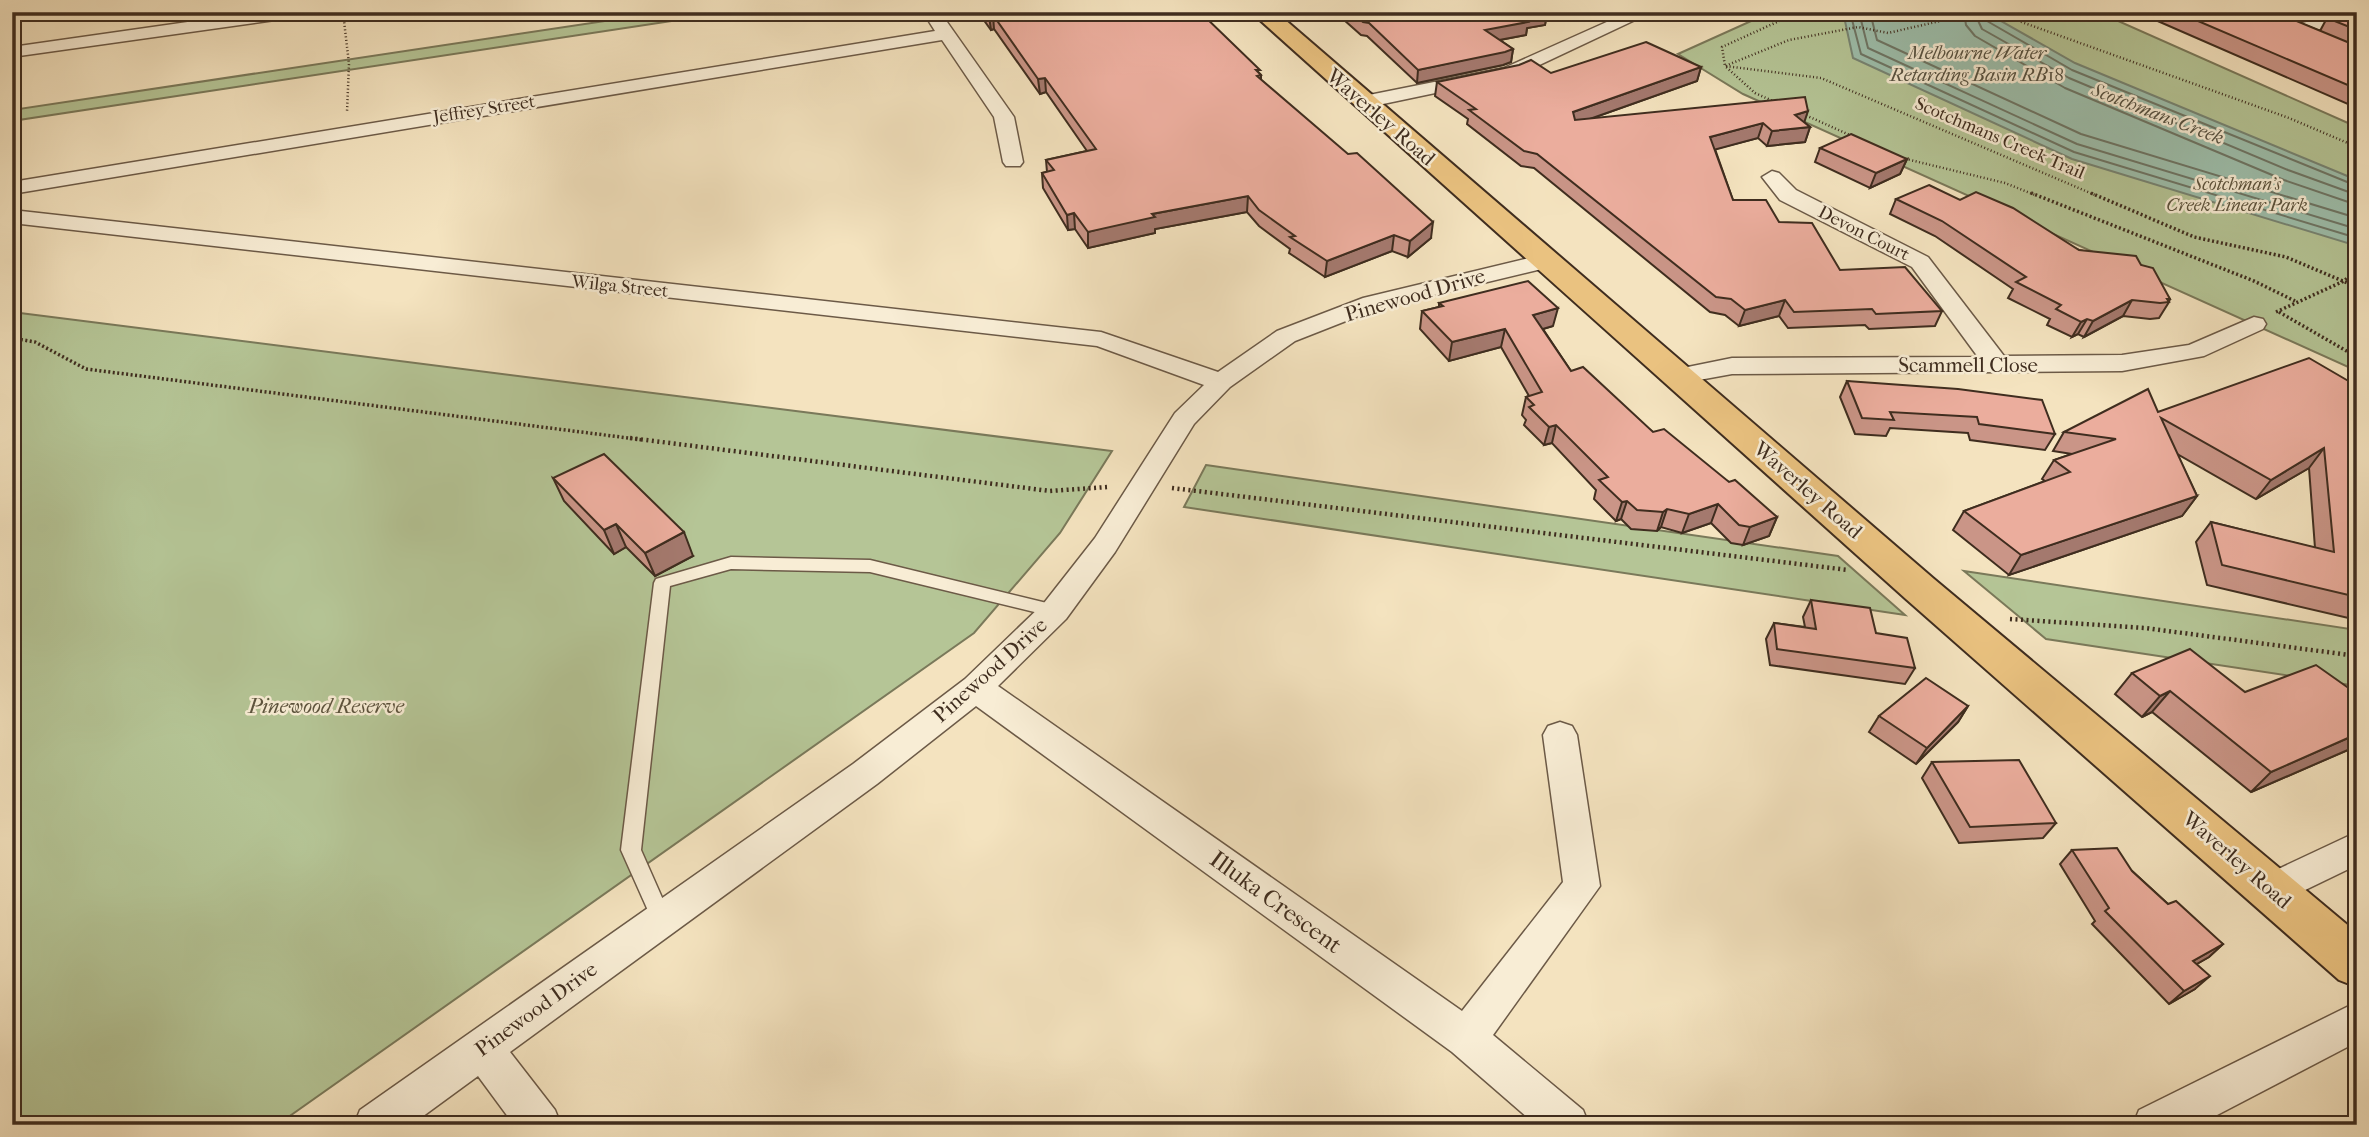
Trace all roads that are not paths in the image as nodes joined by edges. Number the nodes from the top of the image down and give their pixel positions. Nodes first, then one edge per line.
1 (296, 12) edge
2 (931, 12) edge
3 (1262, 12) edge
4 (1644, 12) edge
5 (2357, 15) edge
6 (193, 20) edge
7 (946, 34) junction
8 (2318, 41) edge
9 (12, 52) edge
10 (1364, 102) junction
11 (1013, 162) dead end
12 (1772, 177) dead end
13 (16, 192) edge
14 (12, 216) edge
15 (1546, 261) junction
16 (2254, 324) road end
17 (1998, 366) junction
18 (1677, 376) junction
19 (1221, 382) junction
20 (1055, 611) junction
21 (976, 688) junction
22 (1560, 735) dead end
23 (2357, 847) edge
24 (2272, 890) junction
25 (661, 918) junction
26 (2357, 964) edge
27 (2357, 1021) edge
28 (1466, 1038) junction
29 (482, 1048) junction
30 (376, 1125) edge
31 (540, 1125) edge
32 (1568, 1125) edge
33 (2154, 1125) edge

1 - 6 street
2 - 7 street
3 - 10 main road, Waverley Road
4 - 10 street
5 - 8 street
6 - 9 street
7 - 11 street
7 - 13 street, Jeffrey Street
10 - 15 main road, Waverley Road
12 - 17 street, Devon Court
14 - 19 street, Wilga Street
15 - 18 main road, Waverley Road
15 - 19 street, Pinewood Drive
16 - 17 street, Scammell Close
17 - 18 street, Scammell Close
18 - 24 main road, Waverley Road
19 - 20 street, Pinewood Drive
20 - 21 street, Pinewood Drive
20 - 25 lane
21 - 25 street, Pinewood Drive
21 - 28 street, Illuka Crescent
22 - 28 street
23 - 24 street
24 - 26 main road, Waverley Road
25 - 29 street, Pinewood Drive
27 - 33 street
28 - 32 street, Illuka Crescent
29 - 30 street, Pinewood Drive
29 - 31 street

